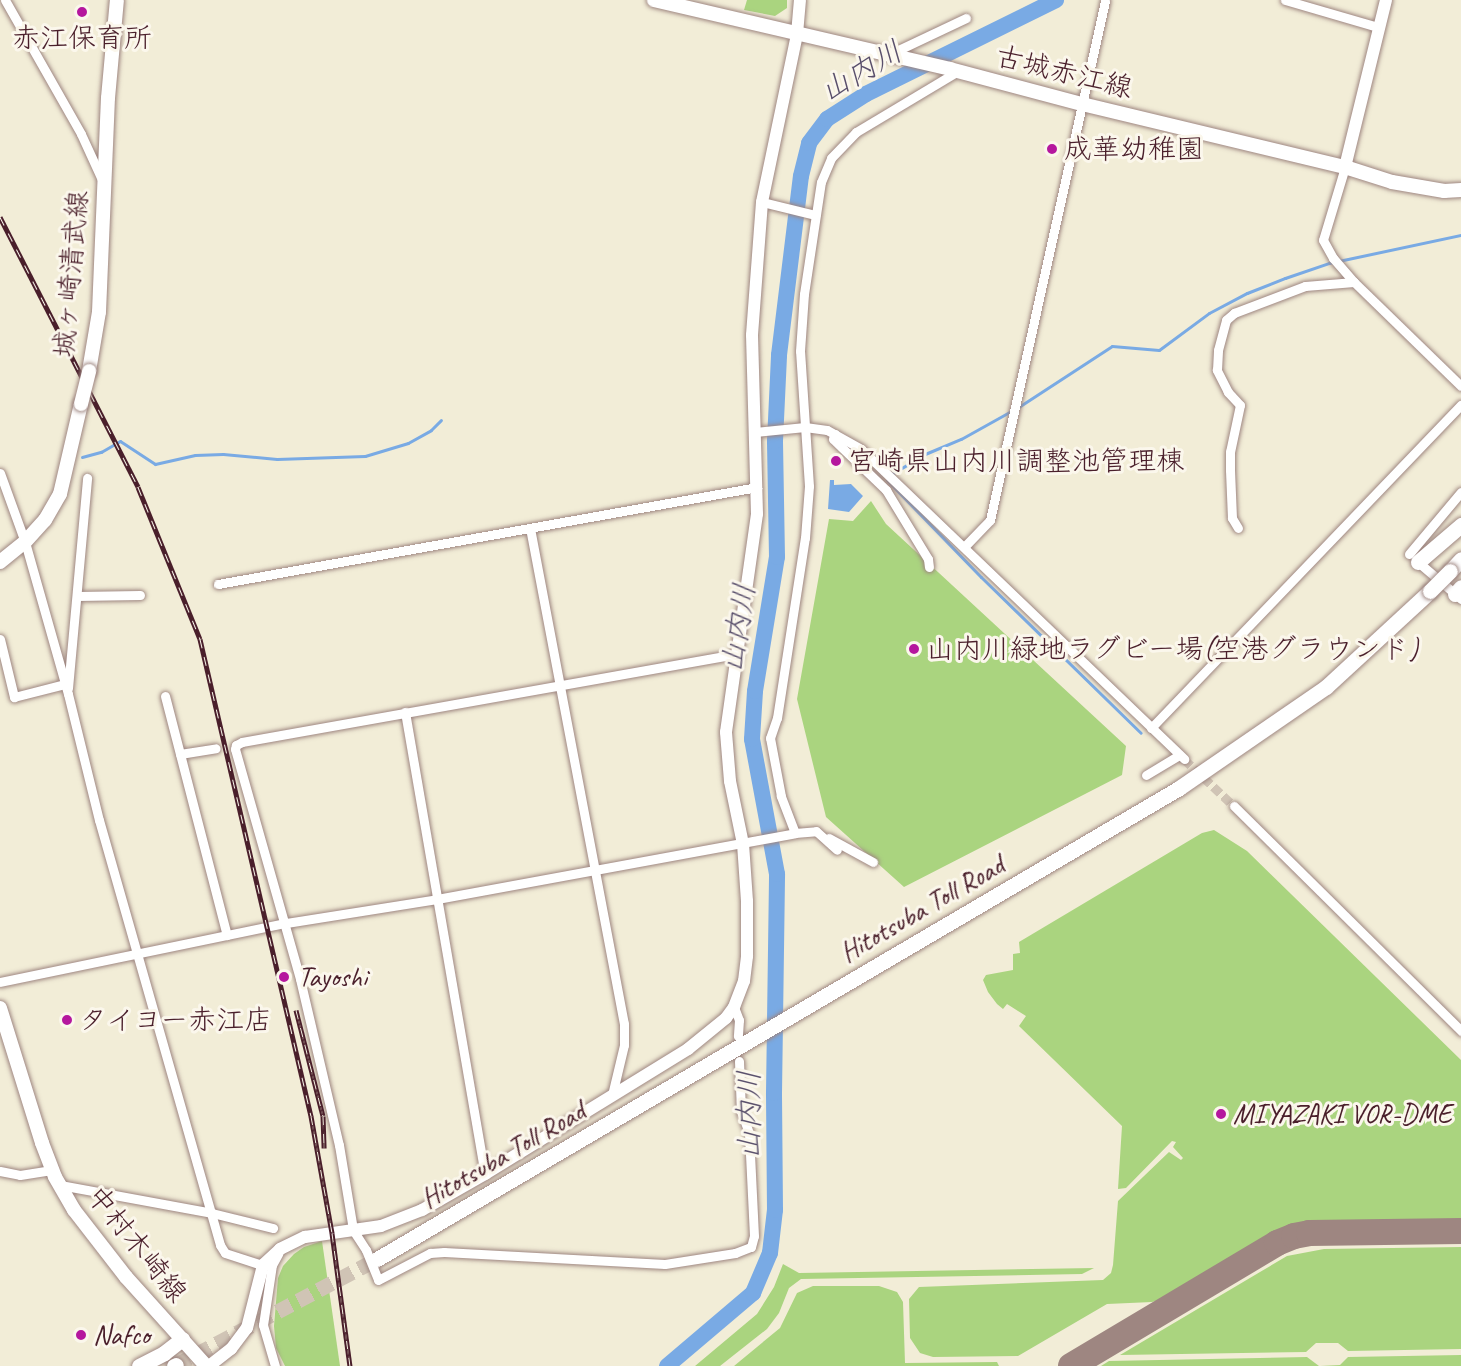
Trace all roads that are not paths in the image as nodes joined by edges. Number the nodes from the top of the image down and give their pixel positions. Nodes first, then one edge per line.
1 (4, 0) edge
2 (117, 0) edge
3 (654, 0) edge
4 (800, 0) edge
5 (1285, 0) edge
6 (1386, 0) edge
7 (1105, 2) dead end
8 (966, 18) dead end
9 (1378, 27) junction
10 (797, 34) junction
11 (892, 56) junction
12 (954, 70) junction
13 (1082, 104) junction
14 (1345, 167) junction
15 (104, 184) junction
16 (1461, 190) edge
17 (762, 202) junction
18 (814, 215) junction
19 (1354, 282) junction
20 (1461, 386) edge
21 (1461, 405) edge
22 (801, 427) junction
23 (760, 431) junction
24 (835, 434) junction
25 (0, 473) edge
26 (87, 478) dead end
27 (757, 487) junction
28 (1461, 492) edge
29 (1461, 525) edge
30 (530, 528) junction
31 (1238, 528) dead end
32 (25, 542) junction
33 (964, 547) junction
34 (1414, 558) junction
35 (1461, 559) edge
36 (0, 562) edge
37 (929, 567) dead end
38 (218, 584) dead end
39 (1459, 593) edge
40 (140, 595) dead end
41 (77, 596) junction
42 (0, 639) edge
43 (736, 654) junction
44 (560, 684) junction
45 (66, 689) junction
46 (165, 696) dead end
47 (405, 712) junction
48 (1151, 728) junction
49 (216, 748) dead end
50 (180, 754) junction
51 (1146, 775) dead end
52 (1234, 806) tunnel mouth
53 (816, 831) junction
54 (791, 834) junction
55 (748, 843) junction
56 (837, 850) dead end
57 (873, 862) dead end
58 (594, 869) junction
59 (437, 898) junction
60 (286, 923) junction
61 (228, 935) junction
62 (139, 953) junction
63 (0, 982) edge
64 (734, 1007) junction
65 (0, 1008) edge
66 (1461, 1031) edge
67 (744, 1037) junction
68 (739, 1061) dead end
69 (612, 1095) junction
70 (52, 1170) junction
71 (0, 1171) edge
72 (485, 1174) junction
73 (60, 1185) junction
74 (212, 1213) junction
75 (273, 1228) dead end
76 (353, 1230) junction
77 (280, 1249) junction
78 (377, 1259) tunnel mouth
79 (263, 1265) junction
80 (182, 1339) junction
81 (139, 1366) edge
82 (208, 1366) edge
83 (275, 1366) edge

1 - 15 street
2 - 15 main road, 城ヶ崎清武線
3 - 10 main road, 古城赤江線
4 - 10 street
5 - 9 street
6 - 9 street
7 - 13 street
8 - 11 street
9 - 14 street
10 - 11 main road, 古城赤江線
10 - 17 street
11 - 12 main road, 古城赤江線
12 - 13 main road, 古城赤江線
12 - 18 street
13 - 14 main road, 古城赤江線
13 - 33 street
14 - 16 main road, 古城赤江線
14 - 19 street
15 - 32 main road, 城ヶ崎清武線, bridge
17 - 18 street
17 - 23 street
18 - 22 street
19 - 20 street
19 - 31 street
21 - 48 street
22 - 23 street
22 - 24 street
22 - 54 street
23 - 27 street
24 - 33 street
24 - 37 street
25 - 32 street
26 - 41 street
27 - 30 street
27 - 43 street
28 - 34 street
29 - 34 main road
30 - 38 street
30 - 44 street
32 - 36 main road, 城ヶ崎清武線
32 - 45 street
33 - 48 street
34 - 39 street
35 - 67 main road, Hitotsuba Toll Road, bridge
40 - 41 street
41 - 45 street
42 - 45 street
43 - 44 street
43 - 55 street
44 - 47 street
44 - 58 street
45 - 62 street
46 - 50 street
47 - 59 street
47 - 60 street
48 - 51 street
49 - 50 street
50 - 61 street
52 - 66 street
53 - 54 street
53 - 56 street
53 - 57 street
54 - 55 street
55 - 58 street
55 - 64 street
58 - 59 street
58 - 69 street
59 - 60 street
59 - 72 street
60 - 61 street
60 - 76 street
61 - 62 street
62 - 63 street
62 - 74 street
64 - 67 street
64 - 69 street
65 - 70 main road, 中村木崎線
67 - 78 main road, Hitotsuba Toll Road
68 - 76 street
69 - 72 street
70 - 71 street
70 - 73 main road, 中村木崎線
72 - 76 street
73 - 74 street
73 - 80 main road, 中村木崎線
74 - 75 street
74 - 79 street
76 - 77 street
77 - 79 street
77 - 83 street
79 - 82 street
80 - 81 main road
80 - 82 main road, 中村木崎線

